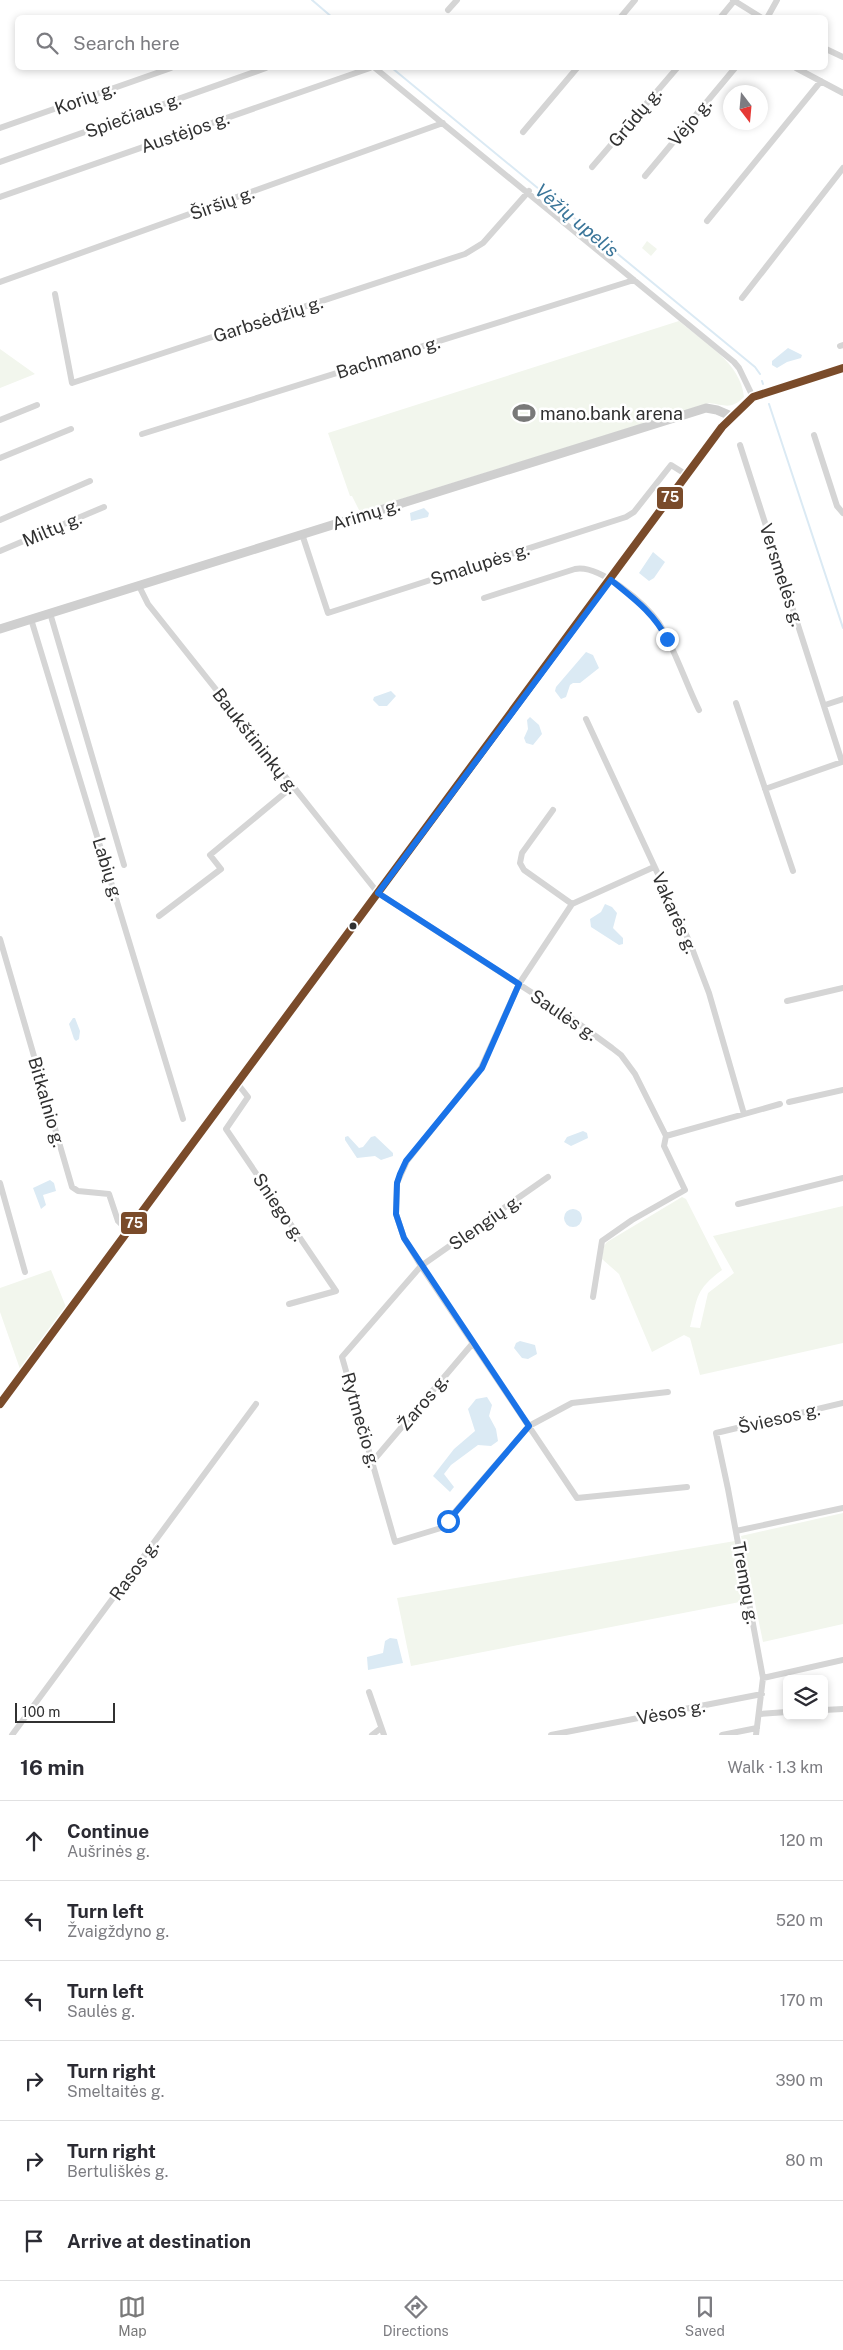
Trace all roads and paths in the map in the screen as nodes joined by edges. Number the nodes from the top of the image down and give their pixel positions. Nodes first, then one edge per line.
1 (457, 0) edge
2 (635, 0) edge
3 (733, 0) edge
4 (777, 0) edge
5 (448, 10) dead end
6 (622, 15) edge
7 (722, 15) edge
8 (757, 15) edge
9 (769, 15) edge
10 (828, 49) edge
11 (843, 57) edge
12 (165, 70) edge
13 (260, 70) edge
14 (364, 70) edge
15 (377, 70) edge
16 (576, 70) edge
17 (675, 70) edge
18 (733, 70) edge
19 (800, 70) edge
20 (820, 81) junction
21 (843, 93) edge
22 (443, 123) junction
23 (0, 128) edge
24 (523, 132) dead end
25 (0, 162) edge
26 (592, 166) dead end
27 (843, 168) edge
28 (645, 176) dead end
29 (529, 192) junction
30 (0, 197) edge
31 (707, 221) dead end
32 (634, 280) junction
33 (0, 282) edge
34 (55, 294) dead end
35 (742, 298) dead end
36 (843, 368) edge
37 (753, 397) junction
38 (37, 405) dead end
39 (731, 416) junction
40 (0, 420) edge
41 (70, 429) dead end
42 (142, 434) dead end
43 (814, 435) dead end
44 (740, 445) dead end
45 (0, 458) edge
46 (687, 476) junction
47 (90, 481) dead end
48 (104, 507) dead end
49 (843, 513) edge
50 (0, 520) edge
51 (302, 534) junction
52 (0, 551) edge
53 (611, 580) junction
54 (140, 586) junction
55 (484, 598) dead end
56 (50, 613) junction
57 (31, 619) junction
58 (0, 629) edge
59 (843, 698) edge
60 (736, 702) dead end
61 (825, 705) junction
62 (698, 710) dead end
63 (586, 719) dead end
64 (292, 786) junction
65 (765, 788) junction
66 (553, 810) dead end
67 (124, 864) dead end
68 (654, 867) junction
69 (793, 871) dead end
70 (378, 893) junction
71 (572, 904) junction
72 (159, 916) dead end
73 (0, 939) edge
74 (519, 984) junction
75 (843, 988) edge
76 (787, 1001) dead end
77 (237, 1083) junction
78 (843, 1090) edge
79 (789, 1102) dead end
80 (780, 1104) dead end
81 (744, 1114) junction
82 (183, 1119) dead end
83 (666, 1136) junction
84 (548, 1177) dead end
85 (843, 1178) edge
86 (0, 1183) edge
87 (738, 1204) dead end
88 (128, 1231) junction
89 (421, 1266) junction
90 (25, 1272) dead end
91 (593, 1297) dead end
92 (288, 1304) dead end
93 (473, 1343) junction
94 (668, 1392) dead end
95 (843, 1403) edge
96 (0, 1404) edge
97 (256, 1404) dead end
98 (529, 1426) junction
99 (716, 1432) joint
100 (373, 1461) junction
101 (686, 1487) dead end
102 (843, 1508) edge
103 (736, 1531) junction
104 (843, 1660) edge
105 (763, 1678) junction
106 (369, 1692) dead end
107 (762, 1694) junction
108 (843, 1708) edge
109 (828, 1710) edge
110 (783, 1712) edge
111 (760, 1714) junction
112 (382, 1732) edge
113 (757, 1732) edge
114 (12, 1735) edge
115 (372, 1735) edge
116 (551, 1735) edge
117 (722, 1735) edge

1 - 5 street
2 - 6 street
3 - 7 street
3 - 8 street
4 - 9 street
10 - 11 street
12 - 23 street, Korių g.
13 - 25 street, Spiečiaus g.
14 - 30 street, Austėjos g.
15 - 22 street
16 - 24 street
17 - 26 street, Grūdų g.
18 - 28 street, Vėjo g.
19 - 20 street
20 - 21 street
20 - 31 street
22 - 29 street
22 - 33 street, Širšių g.
27 - 35 street
29 - 32 street
29 - 34 street, Garbsėdžių g.
32 - 37 street
32 - 42 street, Bachmano g.
36 - 37 main road
37 - 39 main road
38 - 40 street
39 - 46 main road
39 - 51 main road, Arimų g.
41 - 45 street
43 - 49 street
44 - 61 street, Versmelės g.
46 - 51 street, Smalupės g.
46 - 53 main road
47 - 50 street
48 - 52 street, Miltų g.
51 - 54 main road, Arimų g.
53 - 55 street, Smalupės g.
53 - 62 street, Smalupės g.
53 - 70 main road
54 - 56 main road, Arimų g.
54 - 64 street, Baukštininkų g.
56 - 57 main road, Arimų g.
56 - 67 street
57 - 58 main road, Arimų g.
57 - 82 street, Labių g.
59 - 61 street
60 - 65 street
61 - 65 street, Versmelės g.
63 - 68 street, Vakarės g.
64 - 70 street, Baukštininkų g.
64 - 72 street
65 - 69 street
66 - 71 street
68 - 71 street
68 - 81 street, Vakarės g.
70 - 74 street, Saulės g.
70 - 77 main road
71 - 74 street
73 - 88 street, Bitkalnio g.
74 - 83 street, Saulės g.
74 - 89 street
75 - 76 street
77 - 88 main road
77 - 92 street, Sniego g.
78 - 79 street
80 - 81 street
81 - 83 street
83 - 91 street, Saulės g.
84 - 89 street, Slengių g.
85 - 87 street
86 - 90 street
88 - 96 main road
89 - 93 street
89 - 100 street, Rytmečio g.
93 - 98 street
93 - 100 street, Žaros g.
94 - 98 street
95 - 99 street, Šviesos g.
97 - 114 street, Rasos g.
98 - 100 street, Rytmečio g.
98 - 101 street
99 - 103 street, Trempų g.
102 - 103 street
103 - 105 street, Trempų g.
104 - 105 street
105 - 107 street, Trempų g.
106 - 112 street
107 - 111 street, Trempų g.
107 - 116 street, Vėsos g.
108 - 109 street
110 - 111 street
111 - 113 street, Trempų g.
112 - 115 street
113 - 117 street

